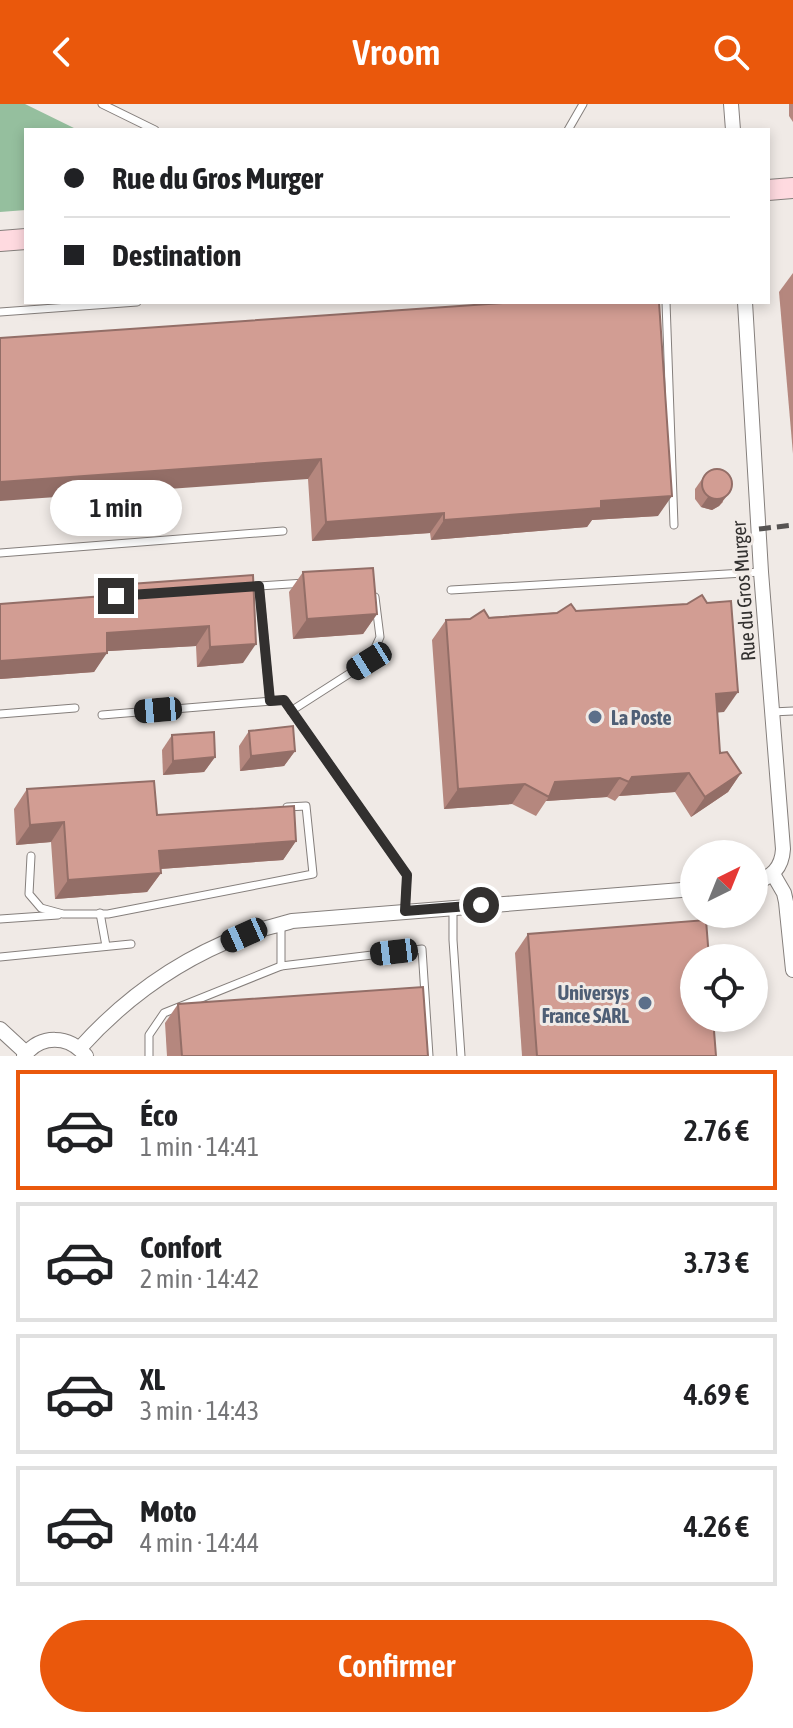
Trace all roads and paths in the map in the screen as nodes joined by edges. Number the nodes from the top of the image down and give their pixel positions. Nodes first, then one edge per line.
1 (102, 104) edge
2 (583, 104) edge
3 (731, 104) edge
4 (151, 128) edge
5 (569, 128) edge
6 (733, 128) edge
7 (793, 188) edge
8 (770, 190) edge
9 (24, 239) edge
10 (0, 241) edge
11 (110, 304) edge
12 (666, 304) edge
13 (745, 304) edge
14 (0, 312) edge
15 (674, 525) dead end
16 (283, 531) dead end
17 (0, 553) edge
18 (761, 572) junction
19 (316, 582) edge
20 (259, 586) junction
21 (243, 587) edge
22 (451, 590) dead end
23 (375, 592) edge
24 (270, 701) junction
25 (75, 708) dead end
26 (291, 711) junction
27 (793, 711) edge
28 (772, 712) junction
29 (0, 714) edge
30 (102, 715) dead end
31 (277, 808) edge
32 (31, 856) dead end
33 (773, 874) junction
34 (768, 876) edge
35 (680, 890) edge
36 (453, 908) junction
37 (405, 911) junction
38 (100, 913) junction
39 (63, 914) junction
40 (0, 919) edge
41 (281, 924) junction
42 (131, 944) dead end
43 (106, 946) junction
44 (0, 957) edge
45 (281, 966) junction
46 (793, 970) edge
47 (425, 996) junction
48 (409, 997) edge
49 (202, 998) junction
50 (212, 1005) edge
51 (0, 1029) edge
52 (83, 1052) edge
53 (25, 1054) edge
54 (149, 1056) edge
55 (429, 1056) edge
56 (461, 1056) edge

1 - 4 lane
2 - 5 lane
3 - 6 street
7 - 8 street
9 - 10 street
11 - 14 lane
12 - 15 lane
13 - 18 street, Rue du Gros Murger
16 - 17 lane
18 - 22 lane
18 - 28 street, Rue du Gros Murger
19 - 20 lane
20 - 21 lane
20 - 24 lane
23 - 26 lane
24 - 26 lane
24 - 30 lane
25 - 29 lane
26 - 37 lane
27 - 28 lane
28 - 33 street, Rue du Gros Murger
31 - 38 lane
32 - 39 lane
33 - 34 street
33 - 46 street
35 - 36 street
36 - 37 street
36 - 56 lane
37 - 41 street
38 - 39 lane
38 - 43 lane
39 - 40 lane
41 - 45 lane
41 - 52 street
42 - 43 lane
43 - 44 lane
45 - 47 lane
45 - 49 lane
47 - 48 lane
47 - 55 lane
49 - 50 lane
49 - 54 lane
51 - 53 street
52 - 53 street

